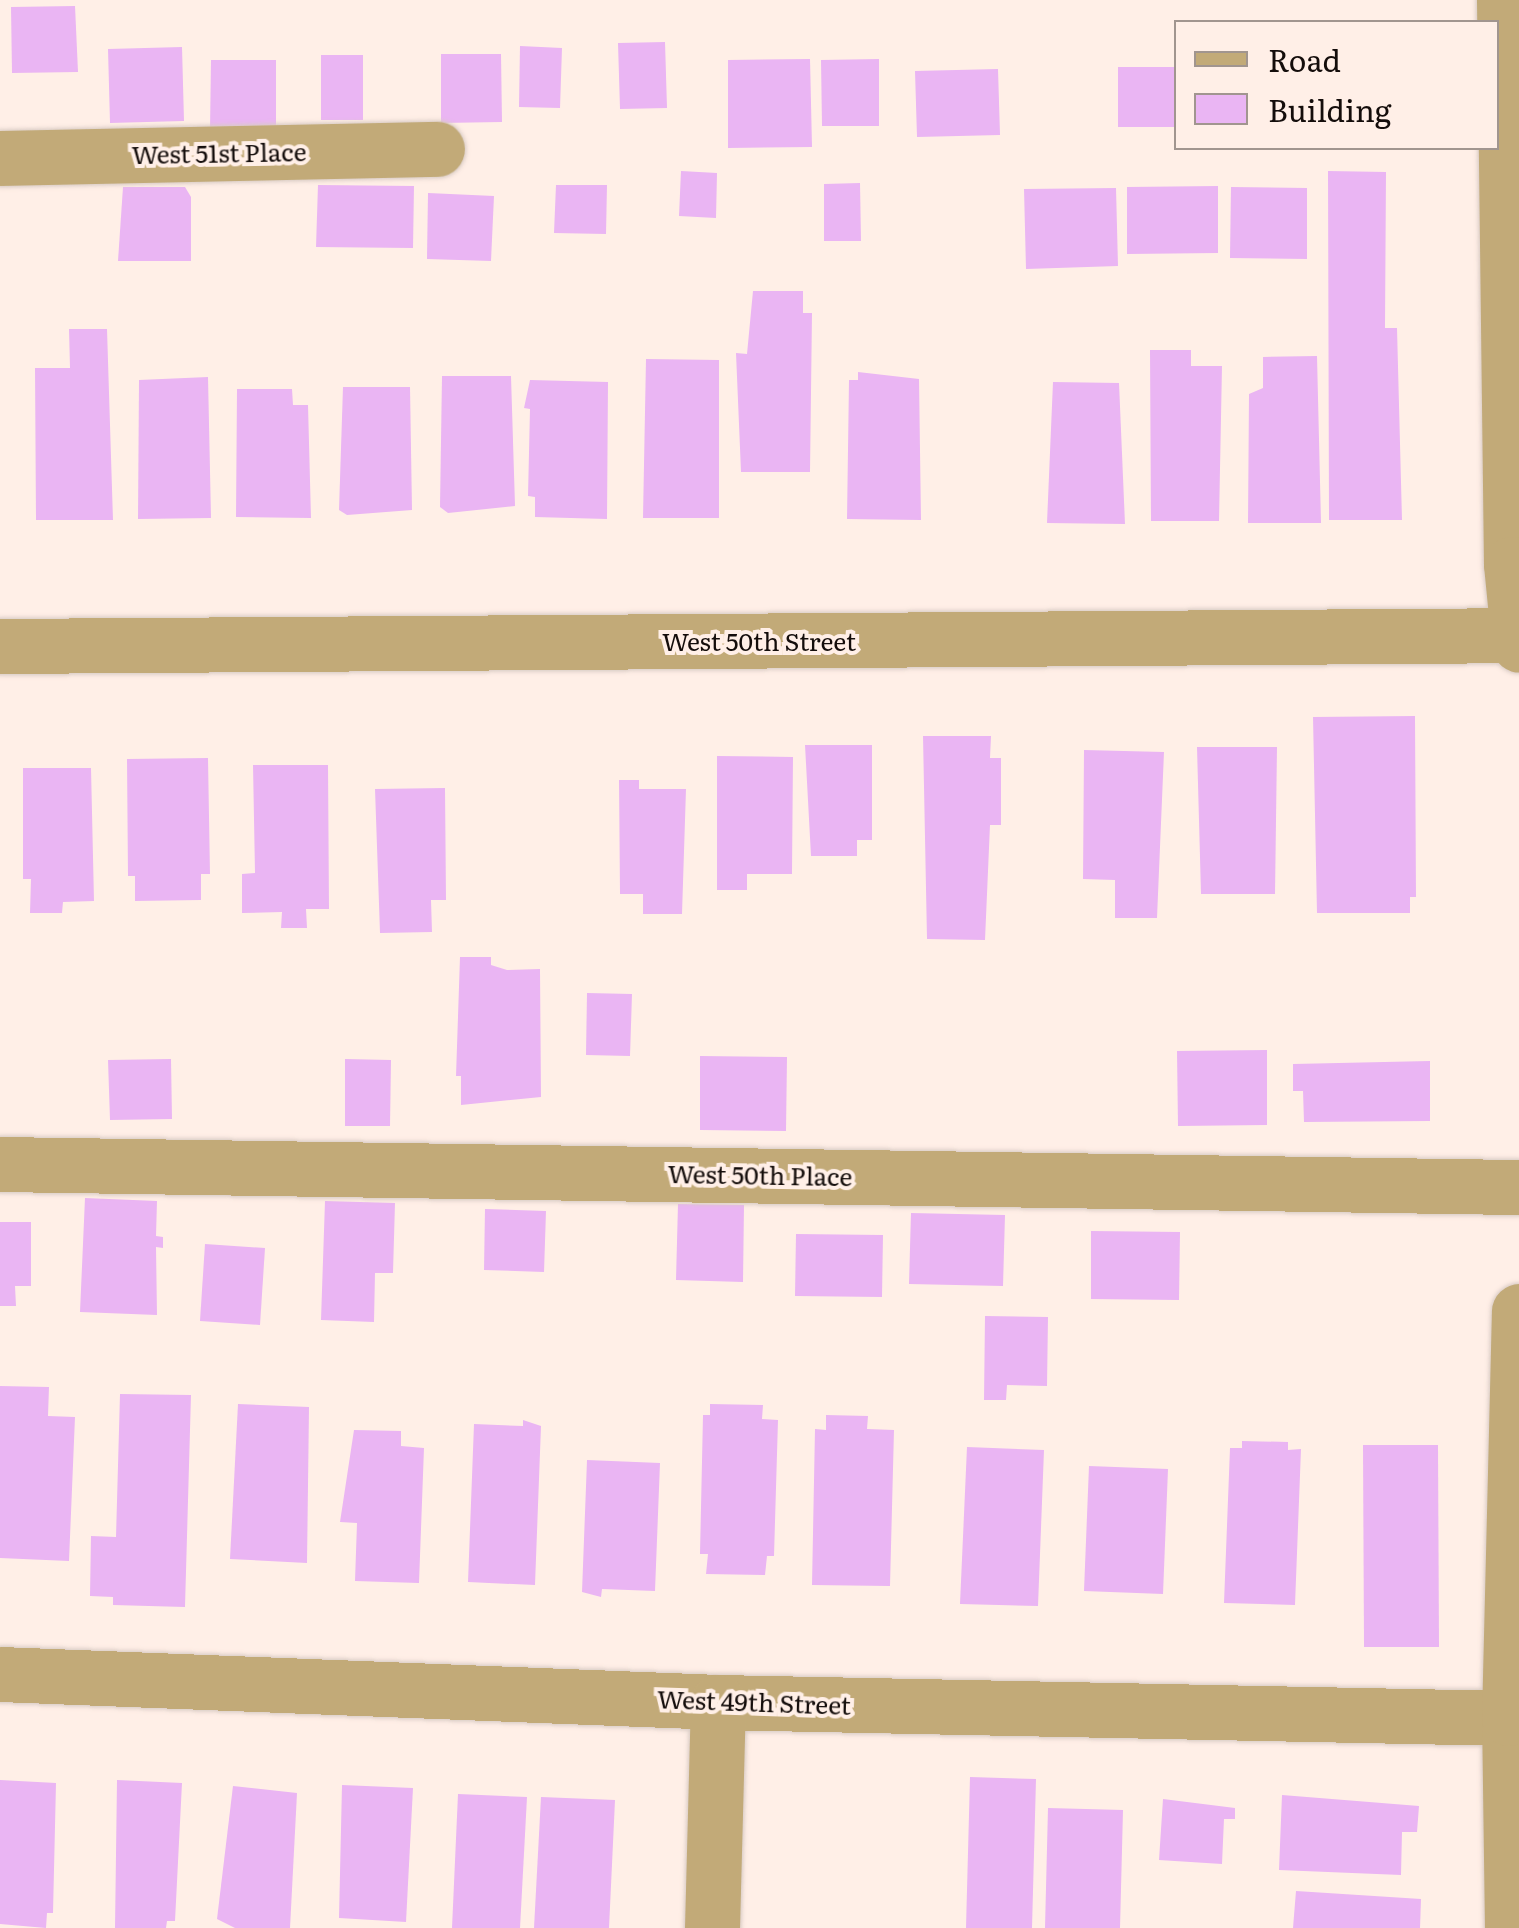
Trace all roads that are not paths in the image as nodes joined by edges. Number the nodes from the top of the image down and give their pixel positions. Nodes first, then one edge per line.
1 (1504, 0) edge
2 (437, 149) dead end
3 (0, 158) edge
4 (1515, 564) edge
5 (1519, 635) edge
6 (1519, 645) edge
7 (0, 646) edge
8 (0, 1164) edge
9 (1519, 1186) edge
10 (1519, 1311) edge
11 (0, 1674) edge
12 (718, 1702) junction
13 (1509, 1718) junction
14 (1514, 1899) edge
15 (712, 1928) edge

1 - 4 street
2 - 3 street, West 51st Place
4 - 5 street
5 - 6 street
5 - 7 street, West 50th Street
8 - 9 street, West 50th Place
10 - 13 street
11 - 12 street, West 49th Street
12 - 13 street, West 49th Street
12 - 15 street
13 - 14 street

